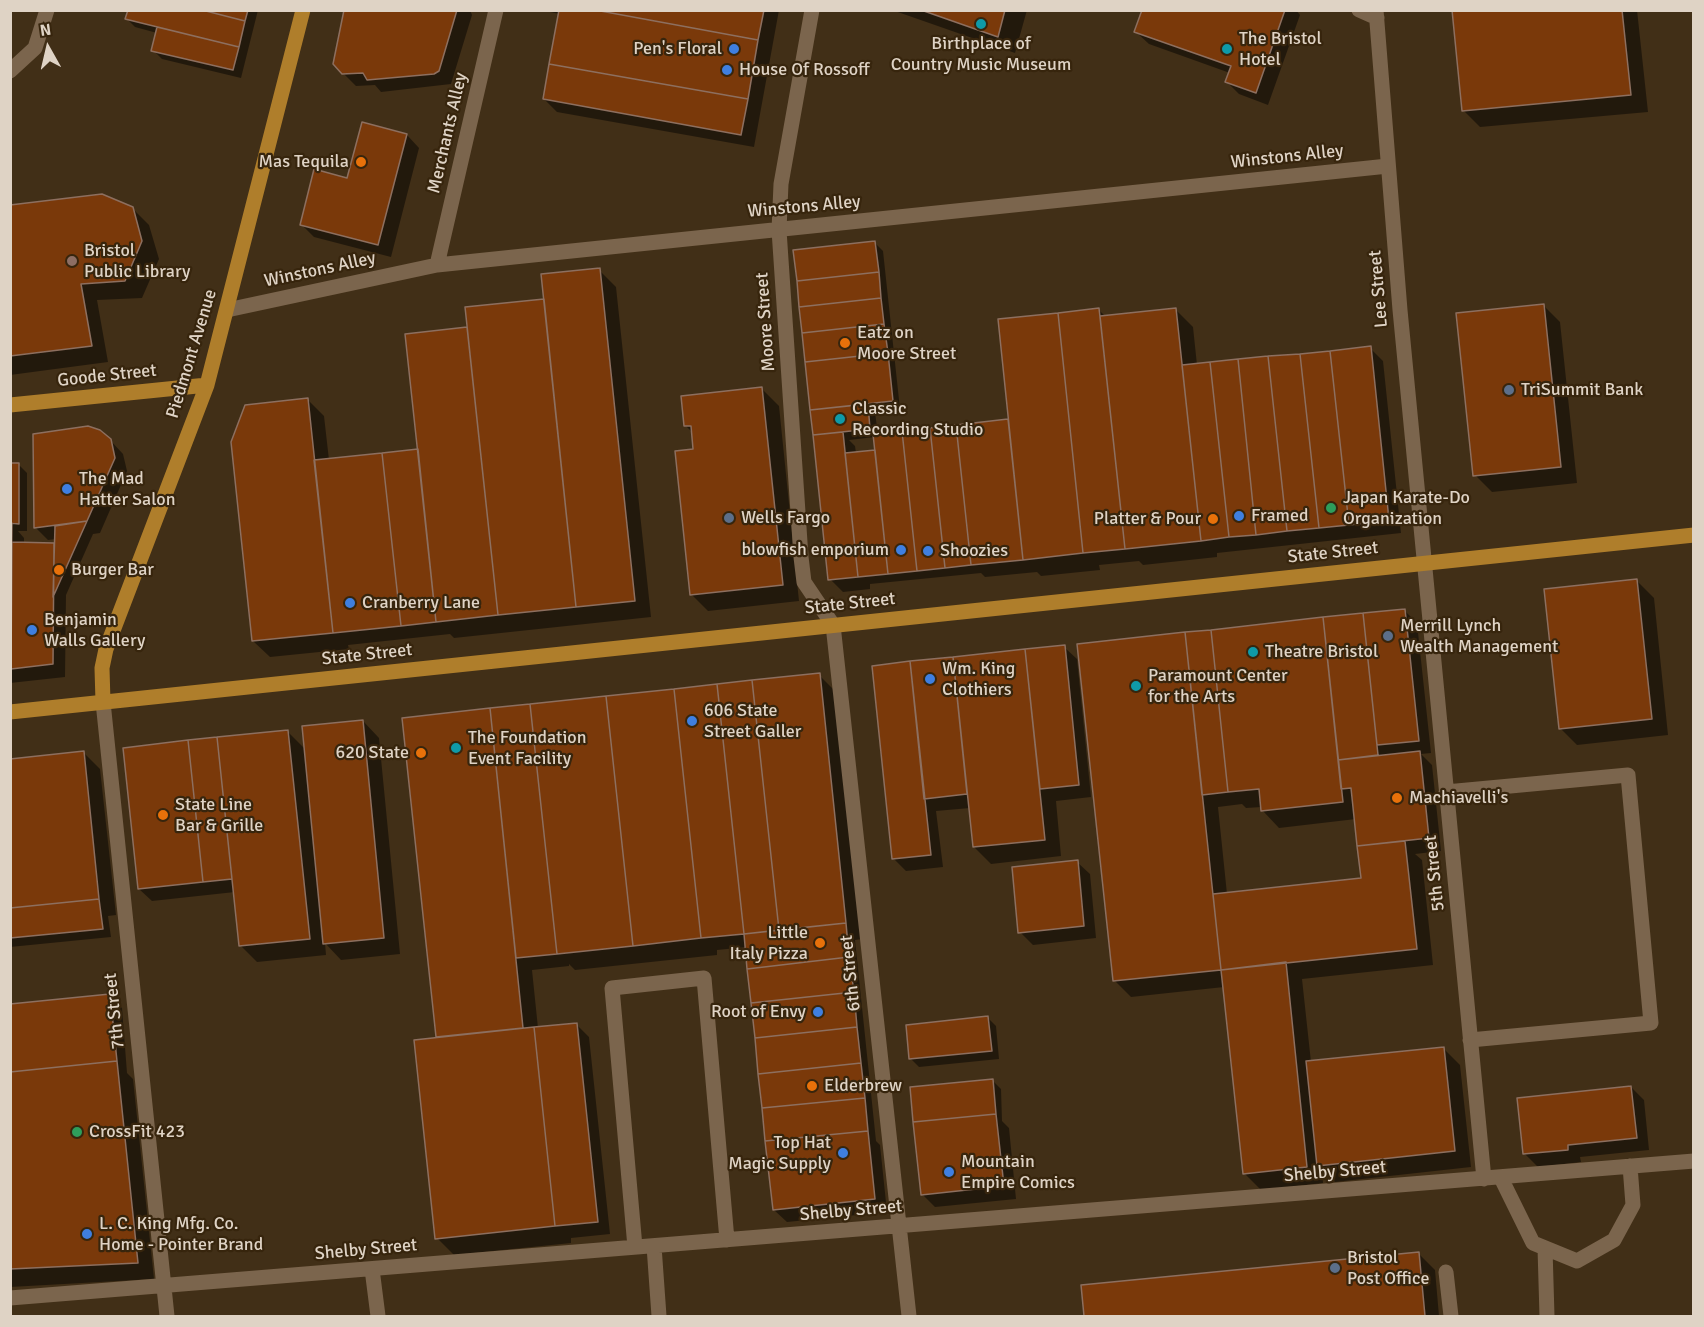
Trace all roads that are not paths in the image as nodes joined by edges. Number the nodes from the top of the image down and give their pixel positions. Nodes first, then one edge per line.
1 (47, 10) edge
2 (303, 10) edge
3 (496, 10) edge
4 (812, 10) edge
5 (1359, 10) edge
6 (1376, 14) edge
7 (10, 71) edge
8 (1388, 166) junction
9 (780, 230) junction
10 (437, 265) junction
11 (228, 310) junction
12 (207, 385) junction
13 (10, 405) edge
14 (1694, 535) edge
15 (1424, 563) junction
16 (833, 626) junction
17 (102, 702) junction
18 (10, 712) edge
19 (1446, 792) junction
20 (1470, 1040) junction
21 (1694, 1161) edge
22 (1630, 1166) junction
23 (1501, 1178) junction
24 (1484, 1179) junction
25 (899, 1227) junction
26 (727, 1240) junction
27 (654, 1246) junction
28 (634, 1247) junction
29 (1545, 1248) junction
30 (372, 1269) junction
31 (1446, 1272) dead end
32 (164, 1286) junction
33 (10, 1298) edge
34 (167, 1317) edge
35 (378, 1317) edge
36 (659, 1317) edge
37 (909, 1317) edge
38 (1451, 1317) edge
39 (1547, 1317) edge

1 - 7 street
2 - 11 main road, Piedmont Avenue
3 - 10 street, Merchants Alley
4 - 9 street, Moore Street
5 - 6 street
6 - 8 street, Lee Street
8 - 9 street, Winstons Alley
8 - 15 street, Lee Street
9 - 10 street, Winstons Alley
9 - 16 street, Moore Street
10 - 11 street, Winstons Alley
11 - 12 main road, Piedmont Avenue
12 - 13 main road, Goode Street
12 - 17 main road, Piedmont Avenue
14 - 15 main road, State Street
15 - 16 main road, State Street
15 - 19 street, 5th Street
16 - 17 main road, State Street
16 - 25 street, 6th Street
17 - 18 main road, State Street
17 - 32 street, 7th Street
19 - 20 street, 5th Street
19 - 20 street
20 - 24 street, 5th Street
21 - 22 street, Shelby Street
22 - 23 street, Shelby Street
22 - 29 street
23 - 24 street, Shelby Street
23 - 29 street
24 - 25 street, Shelby Street
25 - 26 street, Shelby Street
25 - 37 street, 6th Street
26 - 27 street, Shelby Street
26 - 28 street
27 - 28 street, Shelby Street
27 - 36 street
28 - 30 street, Shelby Street
29 - 39 street
30 - 32 street, Shelby Street
30 - 35 street
31 - 38 street
32 - 33 street, Shelby Street
32 - 34 street, 7th Street

